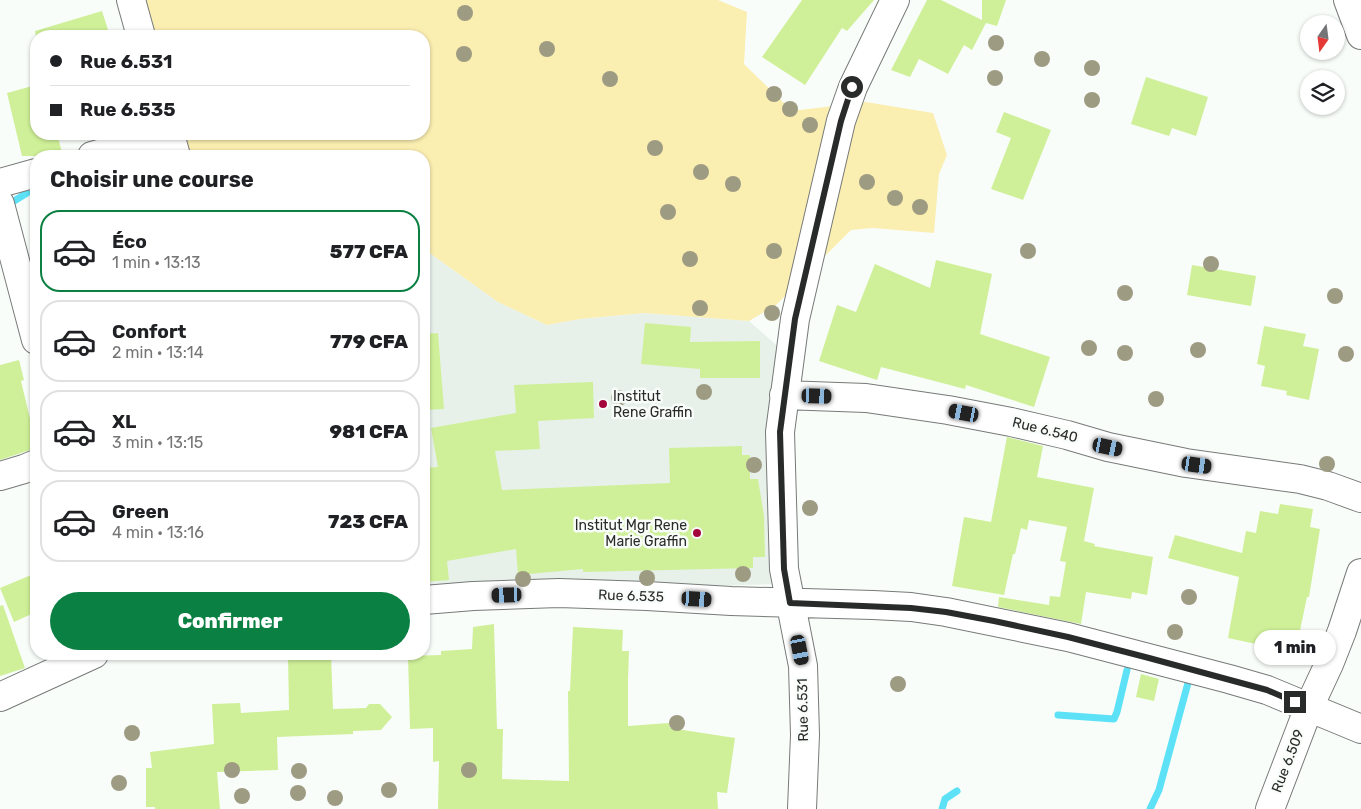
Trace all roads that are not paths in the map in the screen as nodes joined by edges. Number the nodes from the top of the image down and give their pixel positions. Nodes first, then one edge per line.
1 (131, 0) edge
2 (894, 0) edge
3 (1348, 0) edge
4 (139, 30) edge
5 (1361, 35) edge
6 (149, 140) edge
7 (113, 150) edge
8 (30, 175) edge
9 (0, 183) edge
10 (0, 204) edge
11 (30, 317) edge
12 (784, 395) junction
13 (30, 466) edge
14 (0, 476) edge
15 (1361, 498) edge
16 (1361, 573) edge
17 (430, 600) edge
18 (790, 603) junction
19 (80, 660) edge
20 (0, 697) edge
21 (1309, 707) junction
22 (1361, 729) edge
23 (802, 809) edge
24 (1270, 809) edge

1 - 4 street
2 - 12 street, Rue 6.531
3 - 5 street
6 - 7 street
8 - 9 street
10 - 11 street
12 - 15 street, Rue 6.540
12 - 18 street, Rue 6.531
13 - 14 street
16 - 21 street, Rue 6.509
17 - 18 street, Rue 6.535
18 - 21 street, Rue 6.535
18 - 23 street, Rue 6.531
19 - 20 street
21 - 22 street, Rue 6.535
21 - 24 street, Rue 6.509

